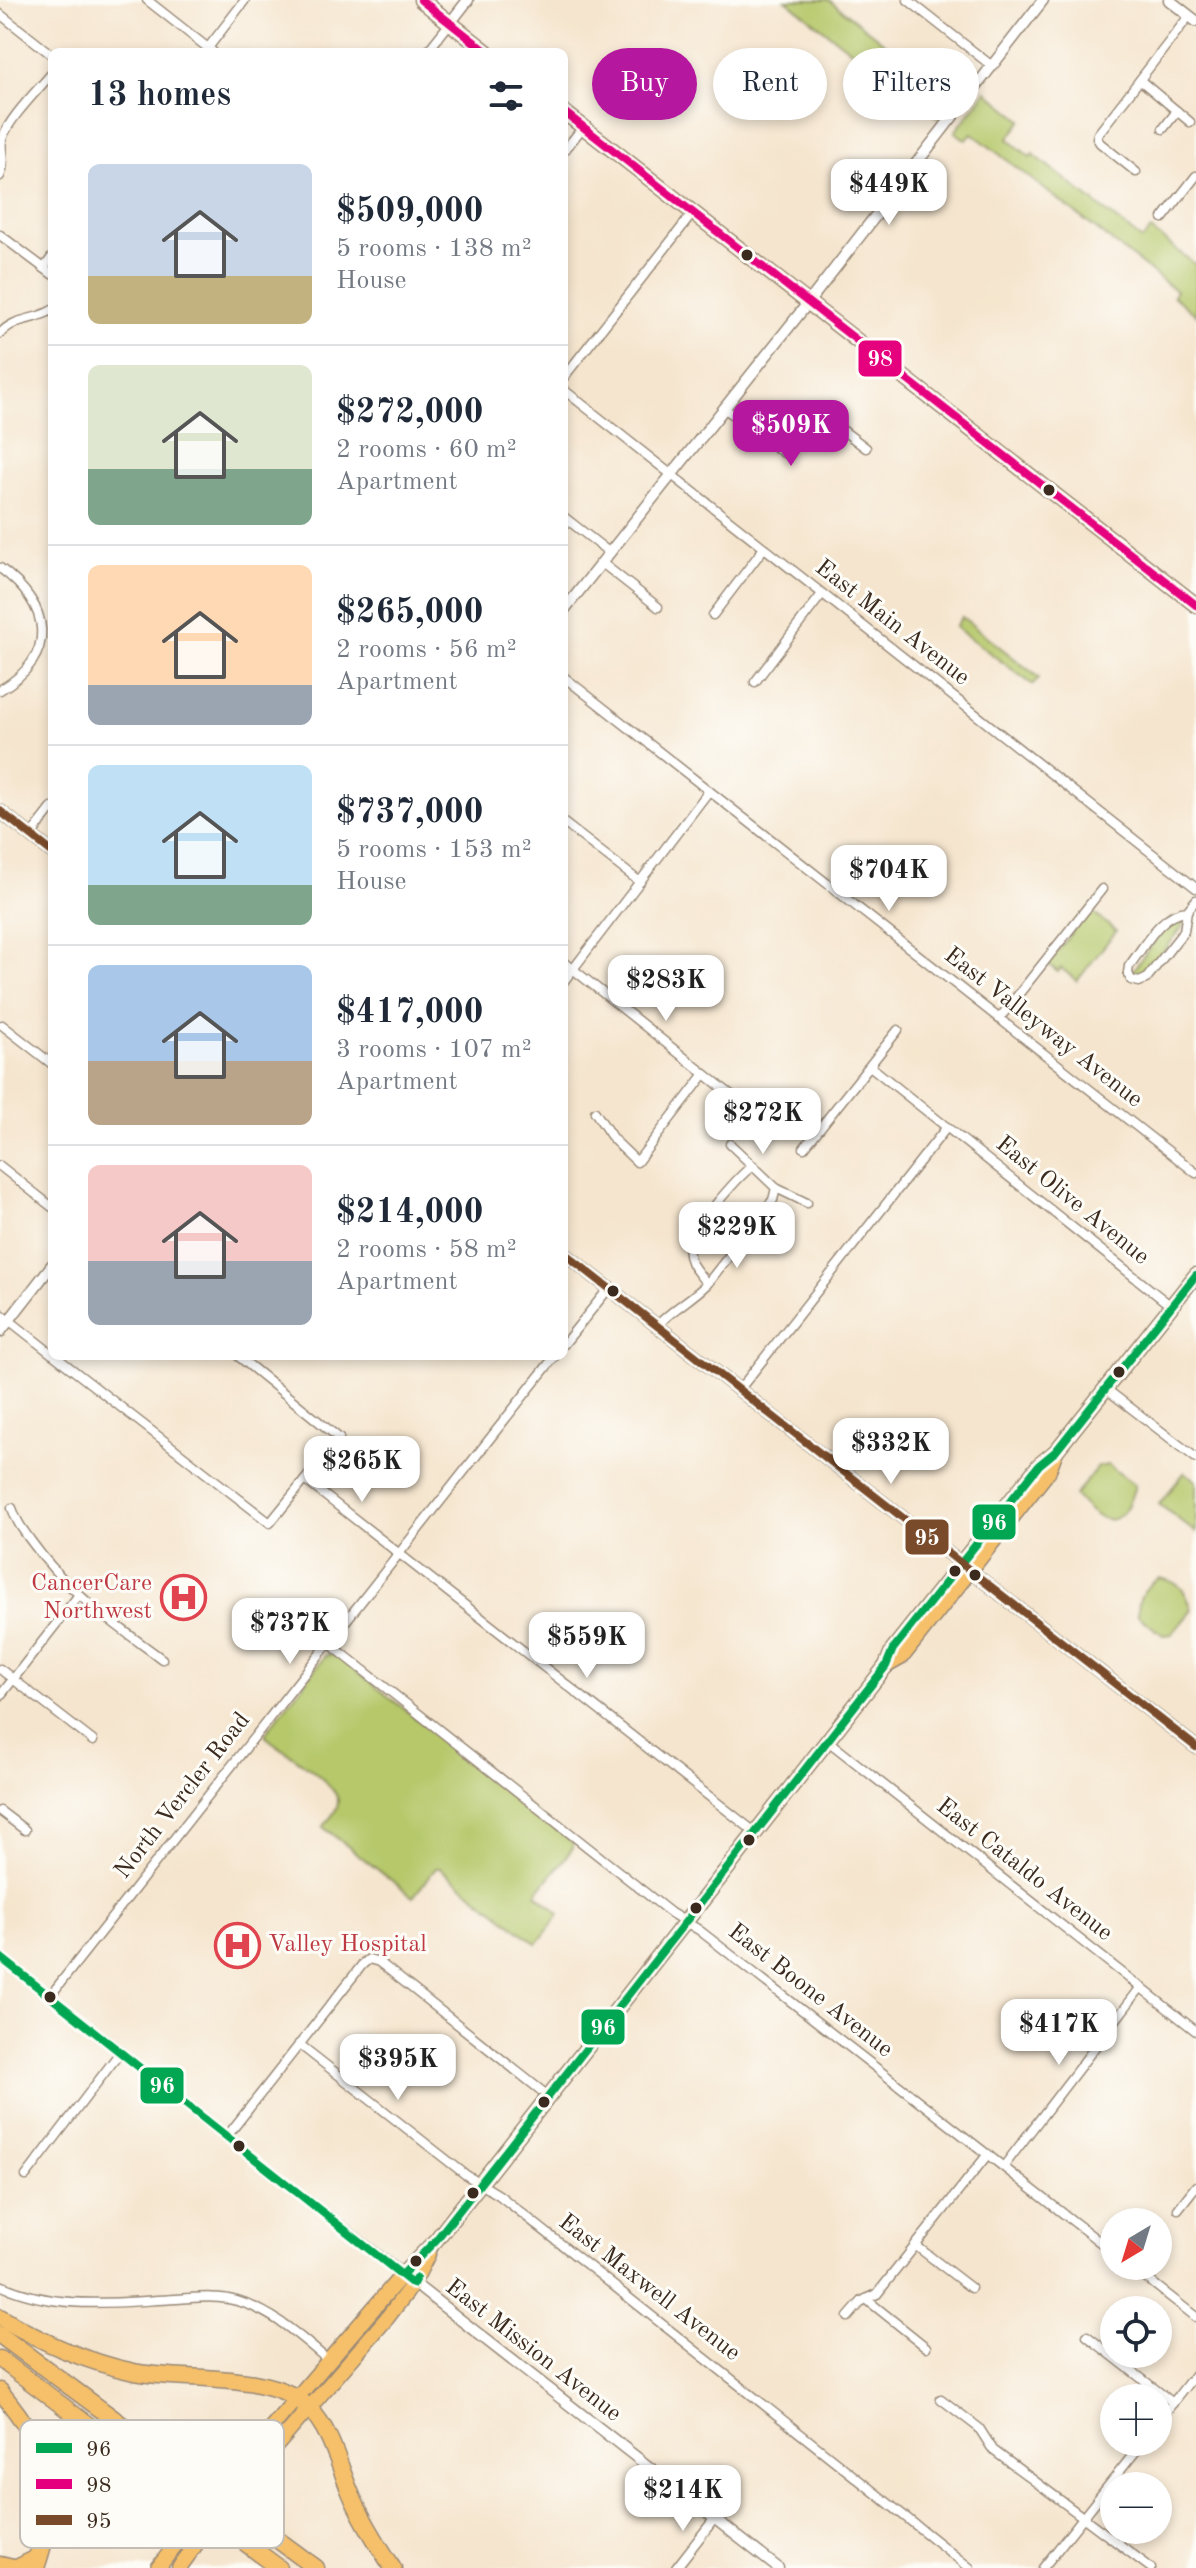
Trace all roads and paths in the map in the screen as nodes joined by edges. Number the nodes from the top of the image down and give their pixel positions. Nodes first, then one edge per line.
1 (147, 0) edge
2 (245, 0) edge
3 (421, 0) edge
4 (468, 0) edge
5 (908, 0) edge
6 (1043, 0) edge
7 (1169, 0) edge
8 (0, 14) edge
9 (1192, 18) edge
10 (450, 23) junction
11 (208, 48) edge
12 (212, 48) edge
13 (430, 48) edge
14 (482, 48) edge
15 (48, 52) edge
16 (992, 66) junction
17 (48, 78) edge
18 (1140, 80) junction
19 (1177, 111) junction
20 (568, 115) edge
21 (1190, 122) dead end
22 (583, 127) junction
23 (1163, 129) dead end
24 (568, 146) edge
25 (1136, 172) dead end
26 (0, 176) edge
27 (1196, 176) edge
28 (693, 213) junction
29 (1163, 218) dead end
30 (0, 235) edge
31 (48, 262) edge
32 (44, 268) junction
33 (48, 271) edge
34 (808, 303) junction
35 (48, 312) edge
36 (0, 334) edge
37 (568, 372) edge
38 (568, 393) edge
39 (724, 408) junction
40 (866, 448) dead end
41 (673, 474) junction
42 (568, 520) edge
43 (764, 548) junction
44 (610, 553) junction
45 (602, 563) junction
46 (0, 568) edge
47 (822, 594) junction
48 (568, 605) edge
49 (1196, 605) edge
50 (658, 607) dead end
51 (713, 615) dead end
52 (48, 631) edge
53 (568, 680) edge
54 (755, 682) dead end
55 (0, 690) edge
56 (709, 791) junction
57 (0, 811) edge
58 (48, 813) edge
59 (568, 826) edge
60 (31, 835) junction
61 (48, 849) edge
62 (640, 882) junction
63 (1196, 888) edge
64 (1102, 889) dead end
65 (1196, 900) edge
66 (1187, 911) junction
67 (568, 965) edge
68 (573, 969) junction
69 (568, 976) edge
70 (999, 1019) junction
71 (2, 1025) edge
72 (898, 1030) dead end
73 (48, 1061) edge
74 (870, 1066) junction
75 (704, 1075) junction
76 (749, 1109) dead end
77 (595, 1112) dead end
78 (947, 1127) junction
79 (730, 1144) dead end
80 (804, 1148) dead end
81 (0, 1166) edge
82 (751, 1167) junction
83 (1196, 1173) edge
84 (776, 1188) junction
85 (807, 1203) dead end
86 (48, 1204) edge
87 (568, 1256) edge
88 (48, 1269) edge
89 (1196, 1275) edge
90 (707, 1284) junction
91 (609, 1288) junction
92 (1171, 1306) junction
93 (5, 1317) edge
94 (657, 1326) junction
95 (0, 1332) edge
96 (568, 1339) edge
97 (48, 1350) edge
98 (60, 1360) edge
99 (243, 1360) edge
100 (552, 1360) edge
101 (1106, 1389) junction
102 (739, 1390) junction
103 (1196, 1458) edge
104 (305, 1480) junction
105 (12, 1508) dead end
106 (399, 1553) junction
107 (966, 1567) junction
108 (78, 1596) junction
109 (329, 1643) junction
110 (162, 1659) dead end
111 (0, 1669) edge
112 (13, 1679) junction
113 (0, 1696) edge
114 (93, 1741) dead end
115 (828, 1741) junction
116 (1196, 1747) edge
117 (0, 1811) edge
118 (25, 1830) dead end
119 (756, 1833) junction
120 (685, 1922) junction
121 (0, 1957) edge
122 (1141, 1987) junction
123 (50, 1996) junction
124 (1196, 2031) edge
125 (299, 2044) junction
126 (121, 2051) junction
127 (548, 2096) junction
128 (228, 2135) junction
129 (988, 2154) junction
130 (1004, 2166) junction
131 (26, 2176) dead end
132 (480, 2183) junction
133 (1196, 2186) edge
134 (1178, 2209) dead end
135 (1100, 2242) edge
136 (915, 2245) junction
137 (408, 2279) junction
138 (1149, 2280) edge
139 (0, 2285) edge
140 (971, 2288) dead end
141 (866, 2299) junction
142 (0, 2317) edge
143 (848, 2317) dead end
144 (1196, 2317) edge
145 (0, 2335) edge
146 (1087, 2336) dead end
147 (926, 2347) dead end
148 (0, 2359) edge
149 (329, 2361) junction
150 (1196, 2373) edge
151 (0, 2391) edge
152 (941, 2399) dead end
153 (303, 2402) junction
154 (1173, 2403) joint
155 (23, 2420) edge
156 (81, 2420) edge
157 (115, 2420) edge
158 (284, 2421) edge
159 (284, 2428) edge
160 (1132, 2456) edge
161 (715, 2518) junction
162 (1084, 2518) junction
163 (284, 2544) edge
164 (41, 2548) edge
165 (43, 2548) edge
166 (173, 2548) edge
167 (193, 2548) edge
168 (252, 2548) edge
169 (0, 2565) edge
170 (15, 2568) edge
171 (36, 2568) edge
172 (158, 2568) edge
173 (179, 2568) edge
174 (279, 2568) edge
175 (316, 2568) edge
176 (393, 2568) edge
177 (676, 2568) edge
178 (778, 2568) edge
179 (970, 2568) edge
180 (1043, 2568) edge
181 (1151, 2568) edge

1 - 11 street
2 - 12 street
3 - 10 main road
4 - 10 street
5 - 16 street
6 - 16 street
7 - 9 street
8 - 15 street
9 - 18 street
10 - 13 street
10 - 14 main road
16 - 34 street
17 - 26 street
18 - 19 street
18 - 25 street
19 - 21 street
19 - 23 street
20 - 22 main road
22 - 24 street
22 - 28 main road
27 - 29 street
28 - 34 main road
28 - 37 street
30 - 32 street
31 - 32 street
32 - 33 street
34 - 39 street
34 - 49 main road
35 - 36 street
38 - 41 street, East Main Avenue
39 - 40 street
39 - 41 street
41 - 43 street, East Main Avenue
41 - 44 street
42 - 44 street
43 - 47 street, East Main Avenue
43 - 51 street
44 - 45 street
45 - 48 street
45 - 50 street
46 - 52 street
47 - 54 street
47 - 63 street, East Main Avenue
52 - 55 street
53 - 56 street, East Valleyway Avenue
56 - 62 street
56 - 70 street, East Valleyway Avenue
57 - 60 main road
58 - 60 street
59 - 62 street
60 - 61 main road
62 - 68 street
64 - 70 street
65 - 66 street
66 - 66 street
67 - 68 street
68 - 69 street
68 - 75 street
70 - 83 street, East Valleyway Avenue
71 - 73 street
72 - 74 street
74 - 78 street, East Olive Avenue
74 - 80 street
75 - 76 street
75 - 77 street
78 - 92 street, East Olive Avenue
78 - 102 street
79 - 82 street
81 - 86 street
82 - 84 street
82 - 90 street
84 - 85 street
84 - 90 street
87 - 91 main road
88 - 93 street
89 - 92 main road
90 - 94 street
91 - 94 main road
91 - 96 street
92 - 101 main road
93 - 95 street
93 - 97 street
94 - 102 main road
98 - 104 street
99 - 104 street
100 - 106 street, North Vercler Road
101 - 103 street
101 - 107 main road
102 - 107 main road
104 - 106 street
105 - 108 street
106 - 109 street, North Vercler Road
106 - 119 street
107 - 115 main road
107 - 116 main road
108 - 110 street
108 - 112 street
109 - 120 street, East Boone Avenue
109 - 123 street, North Vercler Road
111 - 112 street
112 - 113 street
112 - 114 street
115 - 119 main road
115 - 122 street, East Cataldo Avenue
117 - 118 street
119 - 120 main road
120 - 127 main road
120 - 129 street, East Boone Avenue
121 - 123 street, East Mission Avenue
122 - 124 street, East Cataldo Avenue
122 - 130 street
123 - 126 street, East Mission Avenue
125 - 127 street
125 - 128 street
125 - 132 street, East Maxwell Avenue
126 - 128 street, East Mission Avenue
126 - 131 street
127 - 132 main road
128 - 137 street, East Mission Avenue
129 - 130 street, East Boone Avenue
129 - 136 street
130 - 135 street, East Boone Avenue
132 - 137 main road
132 - 179 street, East Maxwell Avenue
133 - 134 street
136 - 140 street
136 - 141 street
137 - 149 main road
137 - 153 main road
137 - 161 street, East Mission Avenue
138 - 144 street
139 - 149 street
141 - 143 street
141 - 147 street
142 - 153 highway
145 - 157 highway
146 - 154 street
148 - 156 highway
149 - 153 main road
150 - 154 street
151 - 155 highway
152 - 162 street
153 - 158 main road, bridge
153 - 159 main road, bridge
153 - 176 highway
160 - 162 street
161 - 177 street
161 - 178 street, East Mission Avenue
162 - 180 street
162 - 181 street
163 - 175 highway
164 - 170 highway
165 - 171 highway
166 - 172 main road, bridge
167 - 173 main road, bridge
168 - 174 highway
169 - 170 highway

